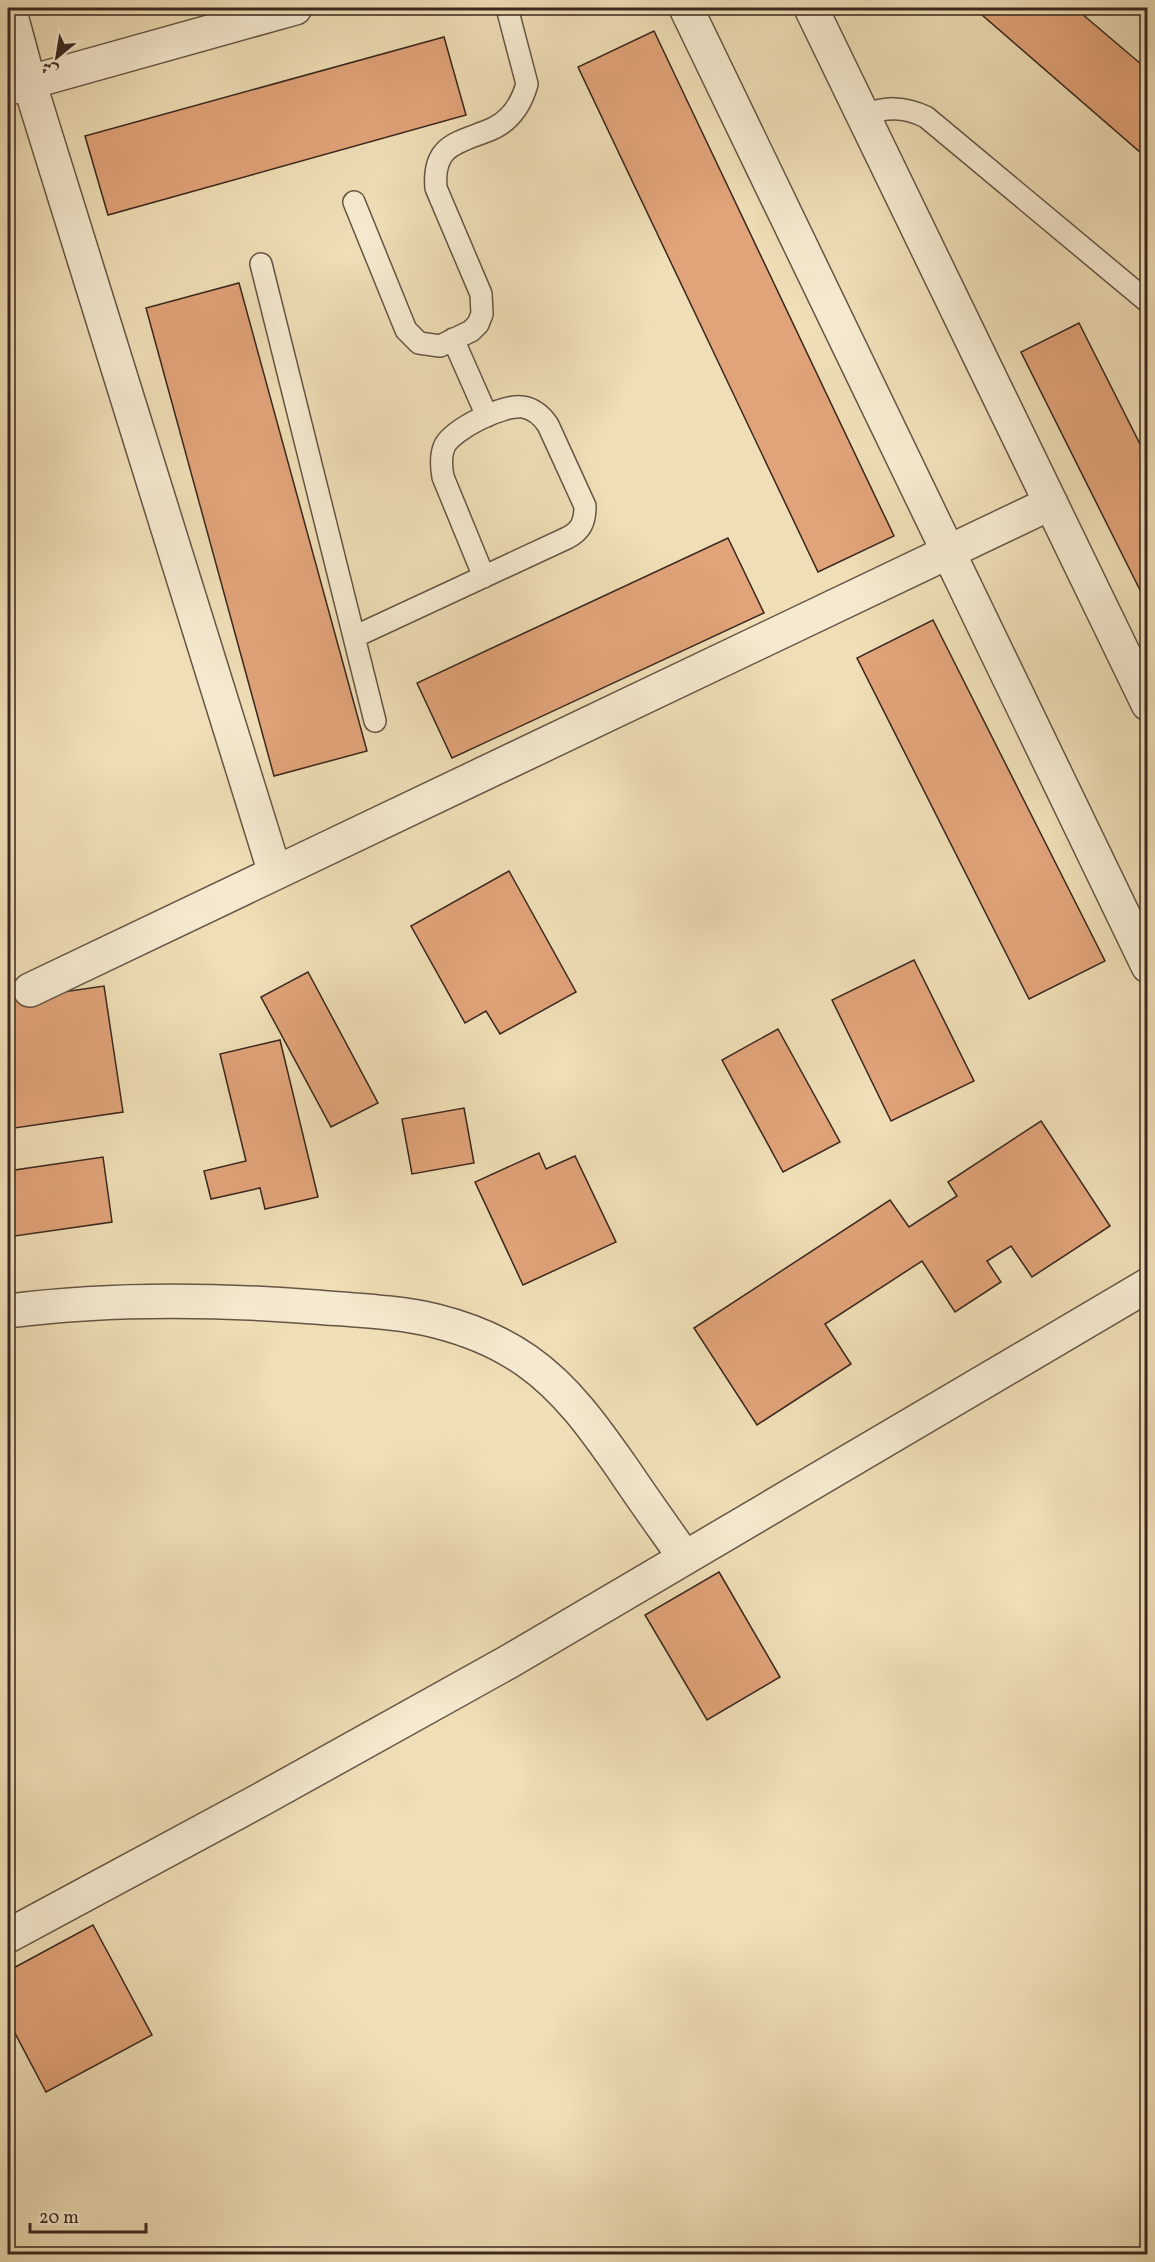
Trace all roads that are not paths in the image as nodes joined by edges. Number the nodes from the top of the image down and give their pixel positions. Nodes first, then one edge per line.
1 (9, 8) edge
2 (296, 8) edge
3 (507, 8) edge
4 (686, 8) edge
5 (811, 8) edge
6 (18, 85) edge
7 (863, 115) junction
8 (354, 202) dead end
9 (261, 264) dead end
10 (1148, 302) edge
11 (453, 339) junction
12 (487, 416) junction
13 (1051, 502) junction
14 (947, 552) junction
15 (484, 577) junction
16 (354, 637) junction
17 (1148, 704) edge
18 (375, 721) dead end
19 (275, 873) junction
20 (1148, 966) edge
21 (30, 990) dead end
22 (1148, 1285) edge
23 (8, 1311) edge
24 (685, 1558) junction
25 (8, 1936) edge

1 - 6 street
2 - 6 street
3 - 11 lane
4 - 14 street
5 - 7 street
6 - 19 street
7 - 10 lane
7 - 13 street
8 - 11 lane
9 - 16 lane
11 - 12 lane
12 - 15 lane
12 - 15 lane
13 - 14 street
13 - 17 street
14 - 19 street
14 - 20 street
15 - 16 lane
16 - 18 lane
19 - 21 street
22 - 24 street
23 - 24 street
24 - 25 street

